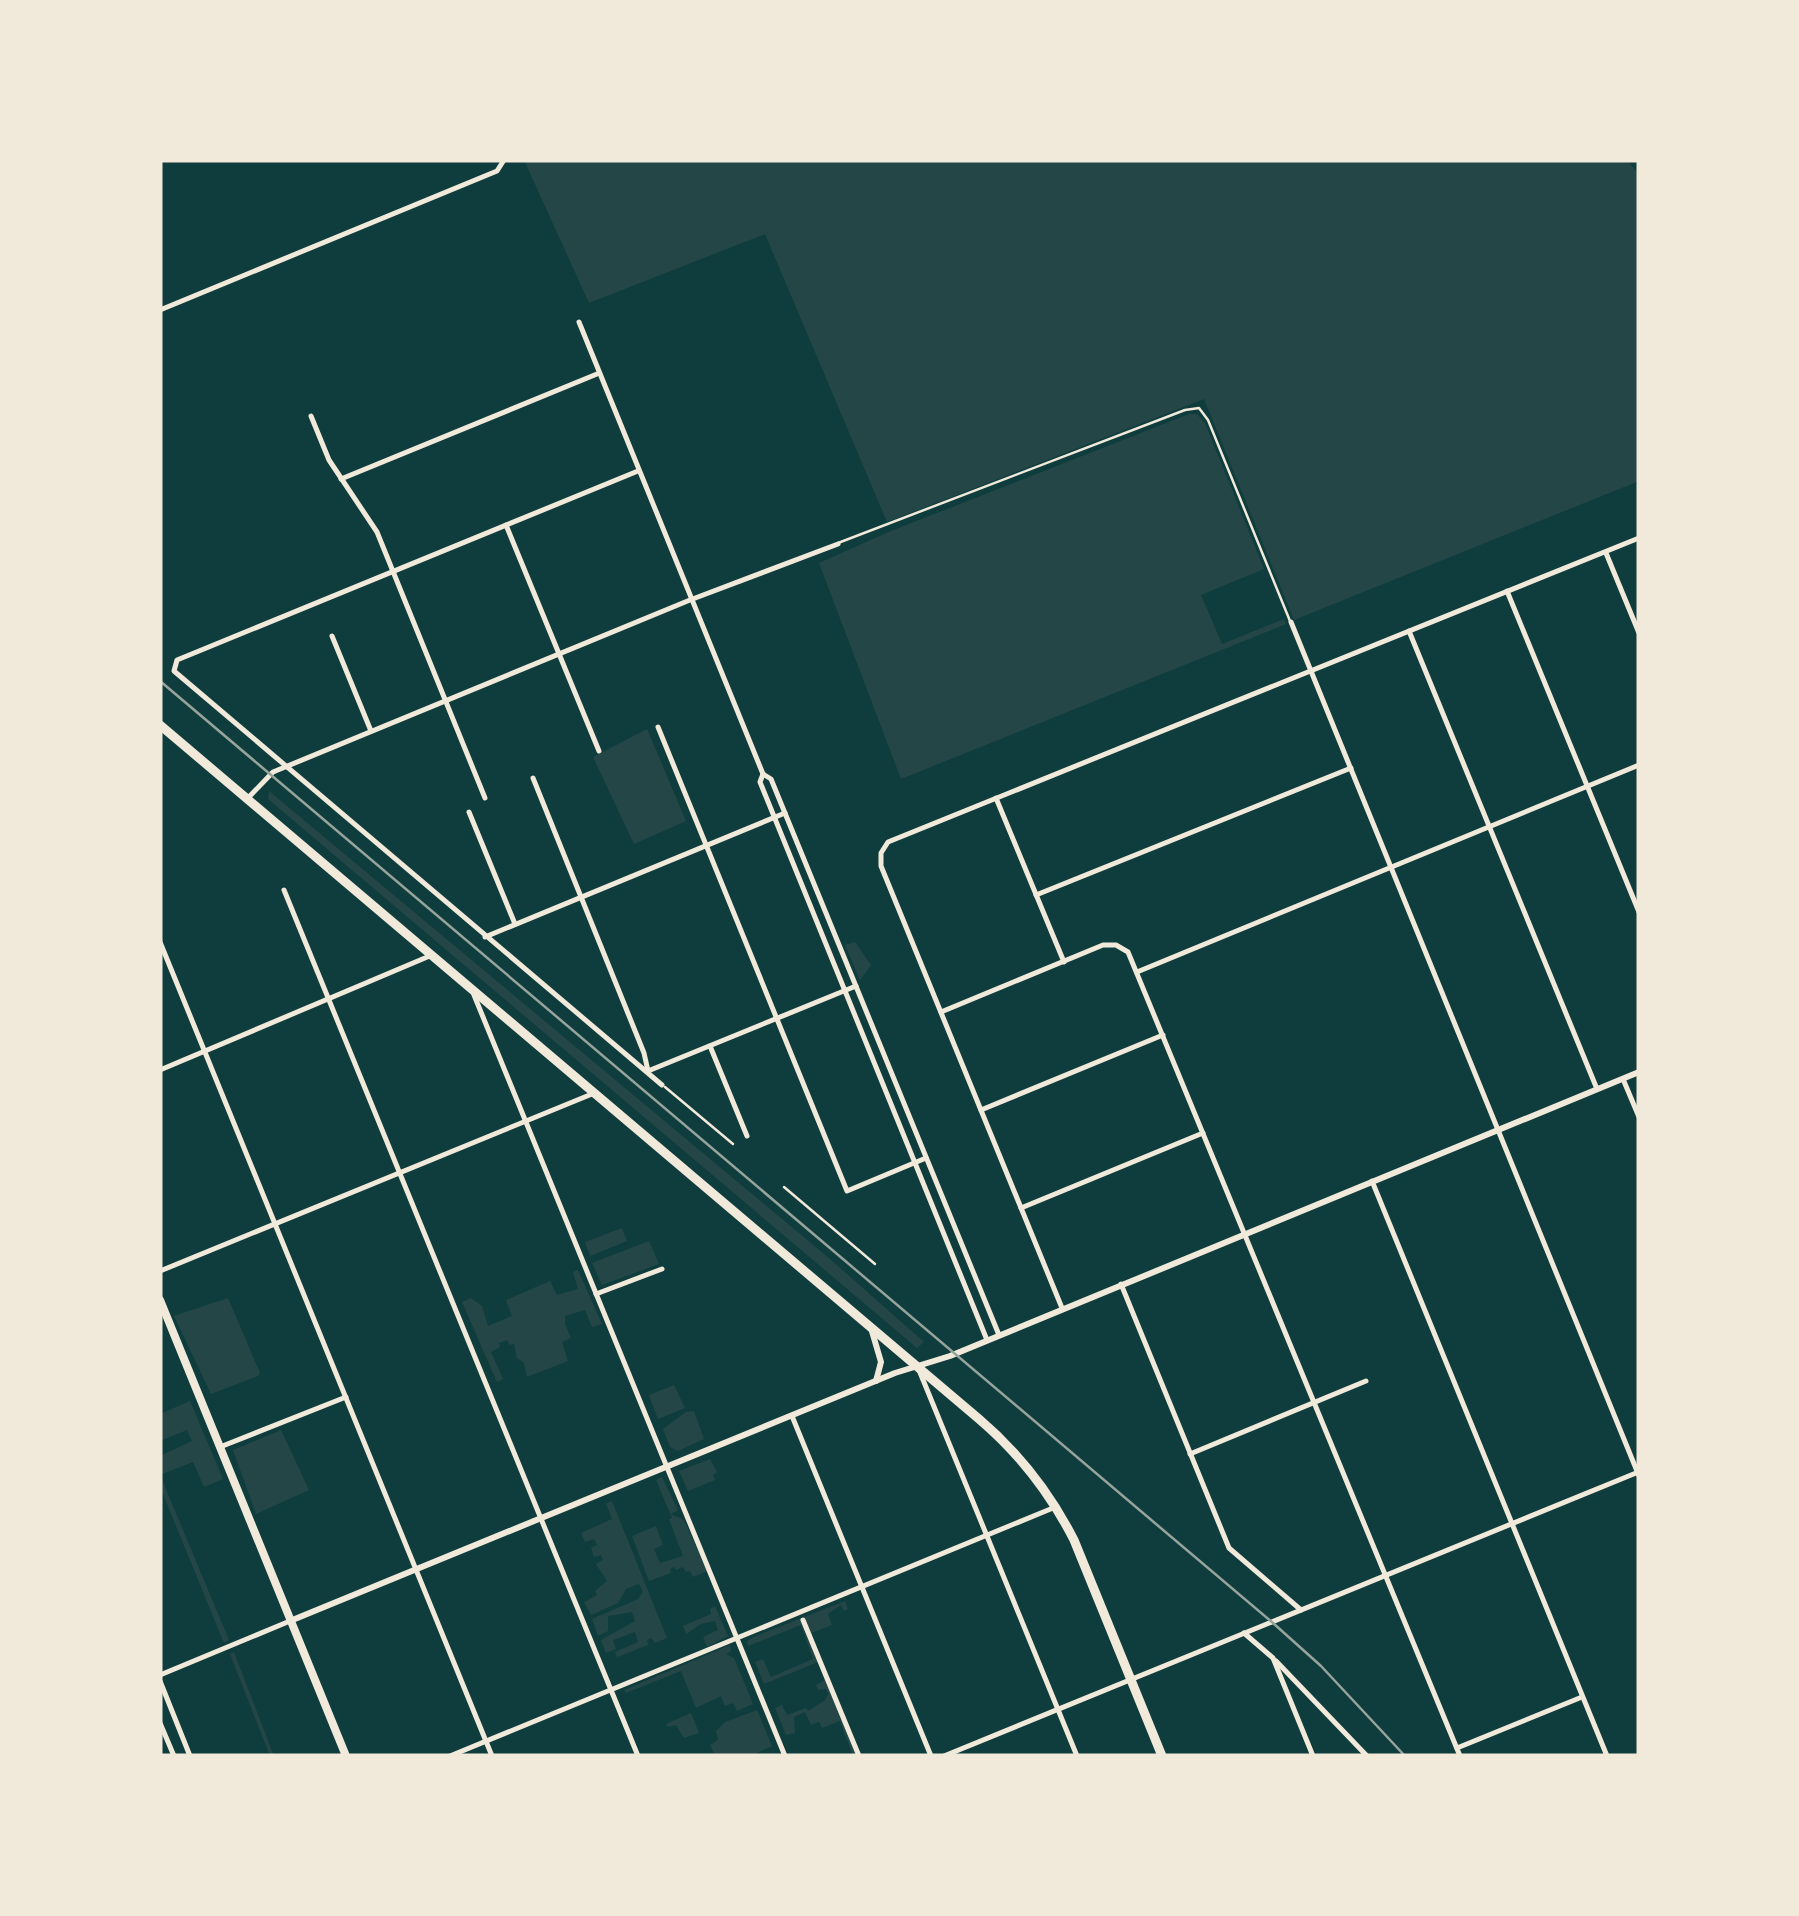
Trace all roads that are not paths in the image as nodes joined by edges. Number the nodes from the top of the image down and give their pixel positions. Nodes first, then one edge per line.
1 (504, 160) edge
2 (160, 310) edge
3 (579, 322) dead end
4 (598, 374) junction
5 (310, 416) dead end
6 (638, 471) junction
7 (341, 479) junction
8 (506, 525) junction
9 (1639, 538) edge
10 (838, 544) joint
11 (1606, 552) junction
12 (392, 572) junction
13 (1507, 591) junction
14 (690, 600) junction
15 (1290, 622) joint
16 (1409, 631) junction
17 (1639, 633) edge
18 (332, 636) dead end
19 (559, 654) junction
20 (1310, 670) junction
21 (446, 701) junction
22 (160, 726) edge
23 (658, 727) dead end
24 (371, 731) junction
25 (599, 751) dead end
26 (1639, 766) edge
27 (285, 767) junction
28 (1351, 768) junction
29 (763, 774) junction
30 (533, 778) dead end
31 (1588, 786) junction
32 (996, 797) junction
33 (485, 798) dead end
34 (247, 800) junction
35 (468, 812) dead end
36 (785, 813) junction
37 (774, 818) junction
38 (1490, 827) junction
39 (706, 846) junction
40 (1392, 867) junction
41 (284, 890) dead end
42 (1036, 895) junction
43 (580, 897) junction
44 (1639, 912) edge
45 (515, 924) junction
46 (485, 937) junction
47 (160, 942) edge
48 (432, 955) junction
49 (1064, 962) junction
50 (1137, 972) junction
51 (856, 986) junction
52 (472, 990) junction
53 (844, 990) junction
54 (328, 1000) junction
55 (941, 1012) junction
56 (776, 1018) junction
57 (1163, 1035) junction
58 (710, 1046) junction
59 (205, 1052) junction
60 (160, 1070) edge
61 (648, 1071) junction
62 (1639, 1072) edge
63 (1623, 1078) junction
64 (662, 1084) joint
65 (1598, 1089) junction
66 (594, 1092) junction
67 (981, 1110) junction
68 (908, 1114) junction
69 (1639, 1117) edge
70 (896, 1119) junction
71 (526, 1121) junction
72 (1498, 1130) junction
73 (1203, 1133) junction
74 (747, 1136) dead end
75 (733, 1144) dead end
76 (926, 1158) junction
77 (914, 1163) junction
78 (401, 1173) junction
79 (1372, 1181) junction
80 (784, 1187) dead end
81 (1021, 1208) junction
82 (275, 1225) junction
83 (1246, 1233) junction
84 (875, 1264) dead end
85 (662, 1269) dead end
86 (160, 1271) edge
87 (1121, 1284) junction
88 (596, 1294) junction
89 (160, 1300) edge
90 (1062, 1308) junction
91 (870, 1326) junction
92 (998, 1335) junction
93 (986, 1340) junction
94 (917, 1366) junction
95 (876, 1381) junction
96 (1366, 1381) dead end
97 (346, 1397) junction
98 (1316, 1402) junction
99 (792, 1416) junction
100 (220, 1448) junction
101 (1190, 1454) junction
102 (667, 1468) junction
103 (1638, 1474) edge
104 (1056, 1507) junction
105 (542, 1519) junction
106 (1512, 1524) junction
107 (986, 1536) junction
108 (416, 1570) junction
109 (1386, 1575) junction
110 (862, 1588) junction
111 (1301, 1610) junction
112 (290, 1620) junction
113 (804, 1620) dead end
114 (1244, 1633) junction
115 (737, 1639) junction
116 (1273, 1658) junction
117 (160, 1678) edge
118 (1131, 1680) junction
119 (612, 1690) junction
120 (1582, 1696) junction
121 (1058, 1709) junction
122 (160, 1723) edge
123 (486, 1742) junction
124 (1457, 1748) junction
125 (174, 1756) edge
126 (190, 1756) edge
127 (346, 1756) edge
128 (450, 1756) edge
129 (492, 1756) edge
130 (638, 1756) edge
131 (785, 1756) edge
132 (859, 1756) edge
133 (931, 1756) edge
134 (944, 1756) edge
135 (1077, 1756) edge
136 (1162, 1756) edge
137 (1314, 1756) edge
138 (1368, 1756) edge
139 (1460, 1756) edge
140 (1607, 1756) edge

1 - 2 street
3 - 4 street
4 - 6 street
4 - 7 street
5 - 7 street
6 - 8 street
6 - 14 street
7 - 12 street
8 - 12 street
8 - 19 street
9 - 11 street
10 - 14 street
10 - 15 lane
11 - 13 street
11 - 17 street
12 - 21 street
12 - 27 street
13 - 16 street
13 - 31 street
14 - 19 street
14 - 29 street
15 - 20 street
16 - 20 street
16 - 38 street
18 - 24 street
19 - 21 street
19 - 25 street
20 - 28 street
20 - 32 street
21 - 24 street
21 - 33 street
22 - 34 main road
23 - 39 street
24 - 27 street
26 - 31 street
27 - 34 street
27 - 46 street
28 - 40 street
28 - 42 street
29 - 36 street
29 - 37 street
30 - 43 street
31 - 38 street
31 - 44 street
32 - 42 street
32 - 55 street
34 - 48 main road
35 - 45 street
36 - 37 street
36 - 51 street
37 - 39 street
37 - 53 street
38 - 40 street
38 - 65 street
39 - 43 street
39 - 56 street
40 - 50 street
40 - 72 street
41 - 54 street
42 - 49 street
43 - 45 street
43 - 61 street
45 - 46 street
46 - 61 street
47 - 59 street
48 - 52 main road
48 - 54 street
49 - 50 street
49 - 55 street
50 - 57 street
51 - 53 street
51 - 68 street
52 - 66 main road
52 - 71 street
53 - 56 street
53 - 70 street
54 - 59 street
54 - 78 street
55 - 67 street
56 - 58 street
56 - 77 street
57 - 67 street
57 - 73 street
58 - 61 street
58 - 74 street
59 - 60 street
59 - 82 street
61 - 64 street
62 - 63 street
63 - 65 street
63 - 69 street
64 - 75 lane
65 - 72 street
66 - 71 street
66 - 91 main road
67 - 81 street
68 - 70 street
68 - 76 street
70 - 77 street
71 - 78 street
71 - 88 street
72 - 79 street
72 - 103 street
73 - 81 street
73 - 83 street
76 - 77 street
76 - 92 street
77 - 93 street
78 - 82 street
78 - 105 street
79 - 83 street
79 - 106 street
80 - 84 lane
81 - 90 street
82 - 86 street
82 - 97 street
83 - 87 street
83 - 98 street
85 - 88 street
87 - 90 street
87 - 101 street
88 - 102 street
89 - 100 main road
90 - 92 street
91 - 94 main road
91 - 95 street
92 - 93 street
93 - 94 street
94 - 95 street
94 - 104 main road
94 - 107 street
95 - 99 street
96 - 98 street
97 - 100 street
97 - 108 street
98 - 101 street
98 - 109 street
99 - 102 street
99 - 110 street
100 - 112 main road
101 - 111 street
102 - 105 street
102 - 115 street
103 - 106 street
104 - 107 street
104 - 118 main road
105 - 108 street
105 - 119 street
106 - 109 street
106 - 120 street
107 - 110 street
107 - 121 street
108 - 112 street
108 - 123 street
109 - 111 street
109 - 124 street
110 - 115 street
110 - 133 street
111 - 114 street
112 - 117 street
112 - 127 main road
113 - 132 street
114 - 116 street
114 - 118 street
115 - 119 street
115 - 131 street
116 - 137 street
116 - 138 street
117 - 126 street
118 - 121 street
118 - 136 main road
119 - 123 street
119 - 130 street
120 - 124 street
120 - 140 street
121 - 134 street
121 - 135 street
122 - 125 street
123 - 128 street
123 - 129 street
124 - 139 street

